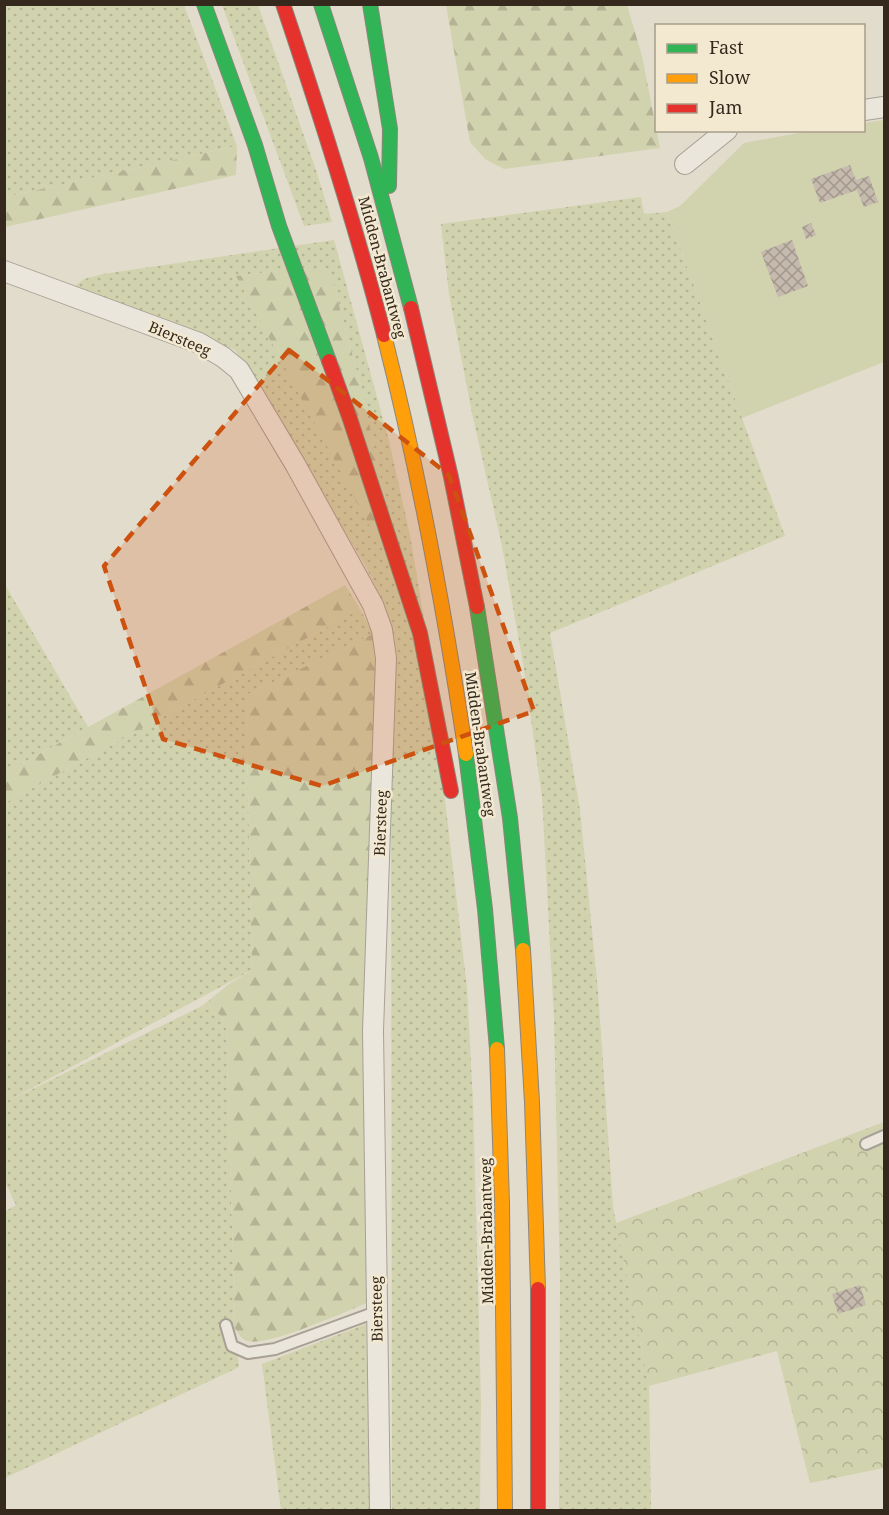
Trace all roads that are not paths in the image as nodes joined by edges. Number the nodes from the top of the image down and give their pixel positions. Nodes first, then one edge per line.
1 (204, 4) edge
2 (283, 4) edge
3 (321, 4) edge
4 (370, 4) edge
5 (885, 107) edge
6 (865, 110) edge
7 (725, 132) edge
8 (685, 164) dead end
9 (388, 214) junction
10 (4, 271) edge
11 (455, 806) dead end
12 (461, 828) dead end
13 (486, 926) junction
14 (885, 1136) edge
15 (866, 1144) dead end
16 (376, 1312) junction
17 (226, 1325) dead end
18 (380, 1510) edge
19 (505, 1510) edge
20 (538, 1510) edge

1 - 11 highway
2 - 13 highway, Midden-Brabantweg
3 - 9 highway, Midden-Brabantweg
4 - 9 highway
5 - 6 street
7 - 8 street
9 - 20 highway, Midden-Brabantweg
10 - 16 street, Biersteeg
12 - 13 highway
13 - 19 highway, Midden-Brabantweg
14 - 15 lane
16 - 17 lane
16 - 18 street, Biersteeg

